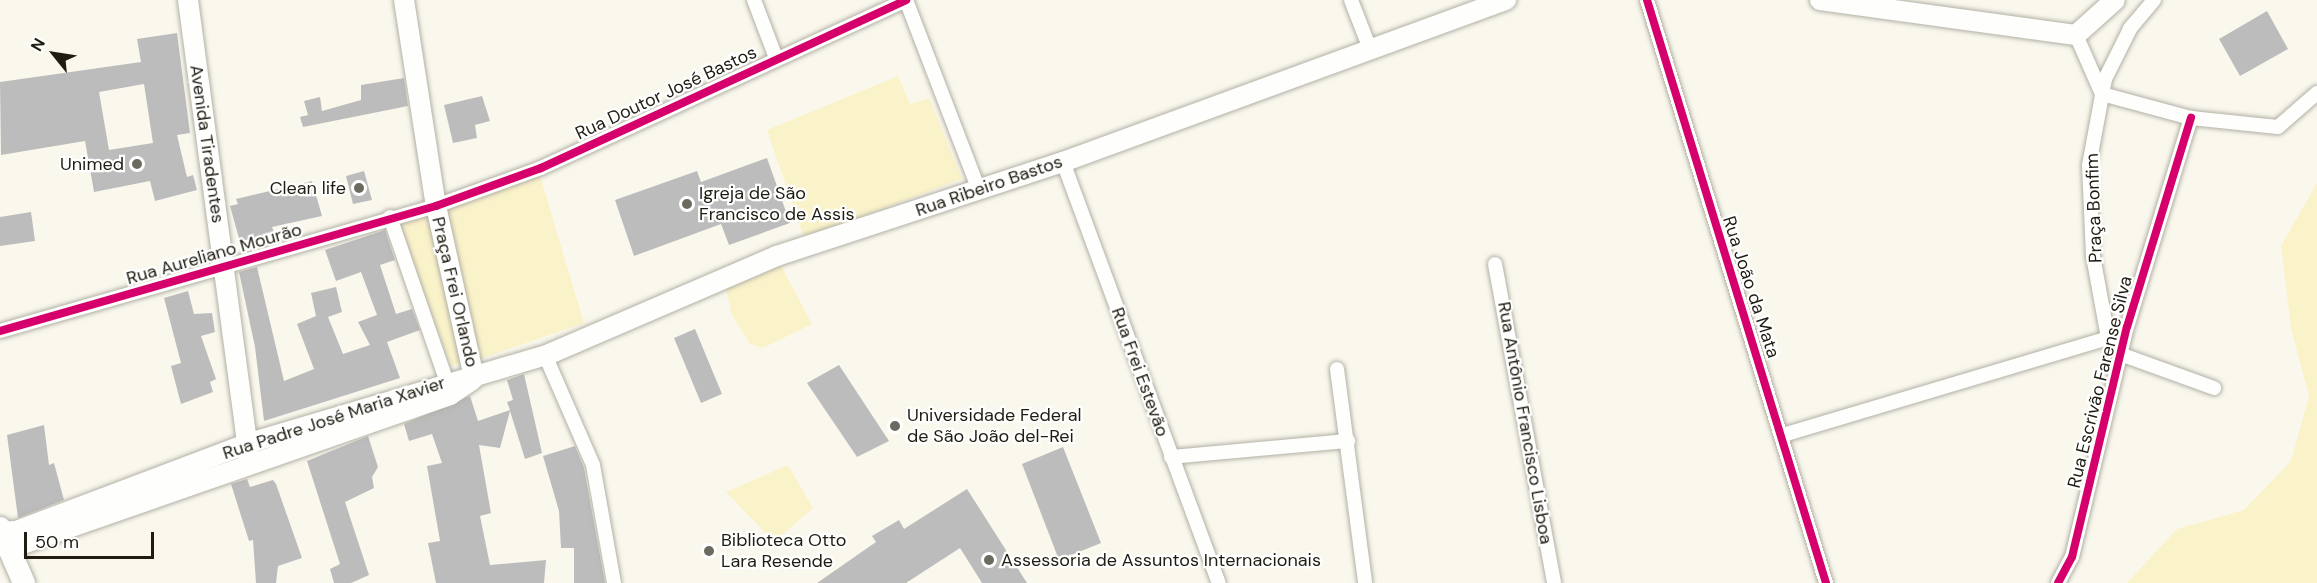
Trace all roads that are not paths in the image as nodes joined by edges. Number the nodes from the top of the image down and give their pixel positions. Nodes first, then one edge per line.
1 (188, 0) edge
2 (404, 0) edge
3 (754, 0) edge
4 (906, 0) edge
5 (1351, 0) edge
6 (1506, 0) edge
7 (1647, 0) edge
8 (1820, 0) edge
9 (2115, 0) edge
10 (2154, 0) edge
11 (2076, 35) junction
12 (1370, 49) junction
13 (776, 58) junction
14 (2317, 93) edge
15 (2102, 94) junction
16 (2191, 118) junction
17 (1063, 162) junction
18 (979, 190) junction
19 (436, 206) junction
20 (390, 217) junction
21 (1495, 264) dead end
22 (224, 268) junction
23 (0, 331) edge
24 (2108, 338) junction
25 (2120, 354) junction
26 (545, 356) junction
27 (1337, 369) dead end
28 (474, 378) junction
29 (449, 388) junction
30 (2214, 388) dead end
31 (1783, 435) junction
32 (1348, 441) junction
33 (246, 444) junction
34 (1171, 457) junction
35 (252, 465) junction
36 (3, 535) edge
37 (24, 583) edge
38 (614, 583) edge
39 (1219, 583) edge
40 (1365, 583) edge
41 (1554, 583) edge
42 (1826, 583) edge
43 (2058, 583) edge

1 - 22 main road, Avenida Tiradentes
2 - 19 main road, Praça Frei Orlando
3 - 13 street
4 - 13 street, Rua Doutor José Bastos
4 - 18 street
5 - 12 street
6 - 12 main road, Rua Ribeiro Bastos
7 - 31 street, Rua João da Mata
8 - 11 main road
9 - 11 main road
10 - 15 street, Praça Bonfim
11 - 15 street
12 - 17 main road, Rua Ribeiro Bastos
13 - 19 street, Rua Doutor José Bastos
14 - 16 street
15 - 16 street
15 - 24 street, Praça Bonfim
16 - 25 street, Rua Escrivão Farense Silva
17 - 18 main road, Rua Ribeiro Bastos
17 - 34 street, Rua Frei Estevão
18 - 26 main road, Rua Ribeiro Bastos
19 - 20 street, Rua Aureliano Mourão
19 - 28 main road, Praça Frei Orlando
20 - 22 street, Rua Aureliano Mourão
20 - 29 street
21 - 41 street, Rua Antônio Francisco Lisboa
22 - 23 street, Rua Aureliano Mourão
22 - 33 main road, Avenida Tiradentes
24 - 25 street, Praça Bonfim
24 - 31 street
25 - 30 street
25 - 43 street, Rua Escrivão Farense Silva
26 - 28 main road, Rua Ribeiro Bastos
26 - 38 street
27 - 32 street
28 - 29 main road, Rua Padre José Maria Xavier
29 - 33 main road, Rua Padre José Maria Xavier
29 - 35 main road, Rua Padre José Maria Xavier
31 - 42 street, Rua João da Mata
32 - 34 street
32 - 40 street
33 - 35 main road, Avenida Tiradentes
33 - 36 main road, Rua Padre José Maria Xavier
34 - 39 street, Rua Frei Estevão
35 - 36 main road, Rua Padre José Maria Xavier
36 - 37 highway

